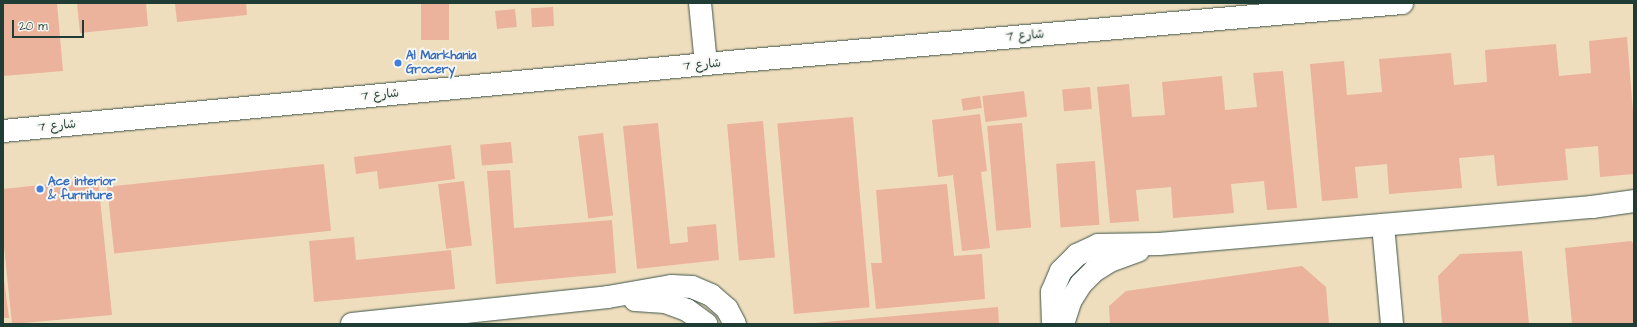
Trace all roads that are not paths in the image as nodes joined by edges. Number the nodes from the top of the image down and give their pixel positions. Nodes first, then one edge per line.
1 (700, 3) edge
2 (1402, 3) edge
3 (706, 64) junction
4 (3, 131) edge
5 (1634, 201) edge
6 (1592, 207) junction
7 (1634, 209) edge
8 (1383, 225) junction
9 (1159, 244) junction
10 (608, 297) junction
11 (400, 321) edge
12 (352, 324) edge
13 (706, 324) edge
14 (734, 324) edge
15 (1053, 324) edge
16 (1064, 324) edge
17 (1392, 324) edge

1 - 3 street
2 - 3 street, شارع 7
3 - 4 street, شارع 7
5 - 6 street
6 - 7 street
6 - 8 street
8 - 9 street
8 - 17 street
9 - 15 street
9 - 16 street
10 - 11 street
10 - 13 street
10 - 14 street
11 - 12 street

